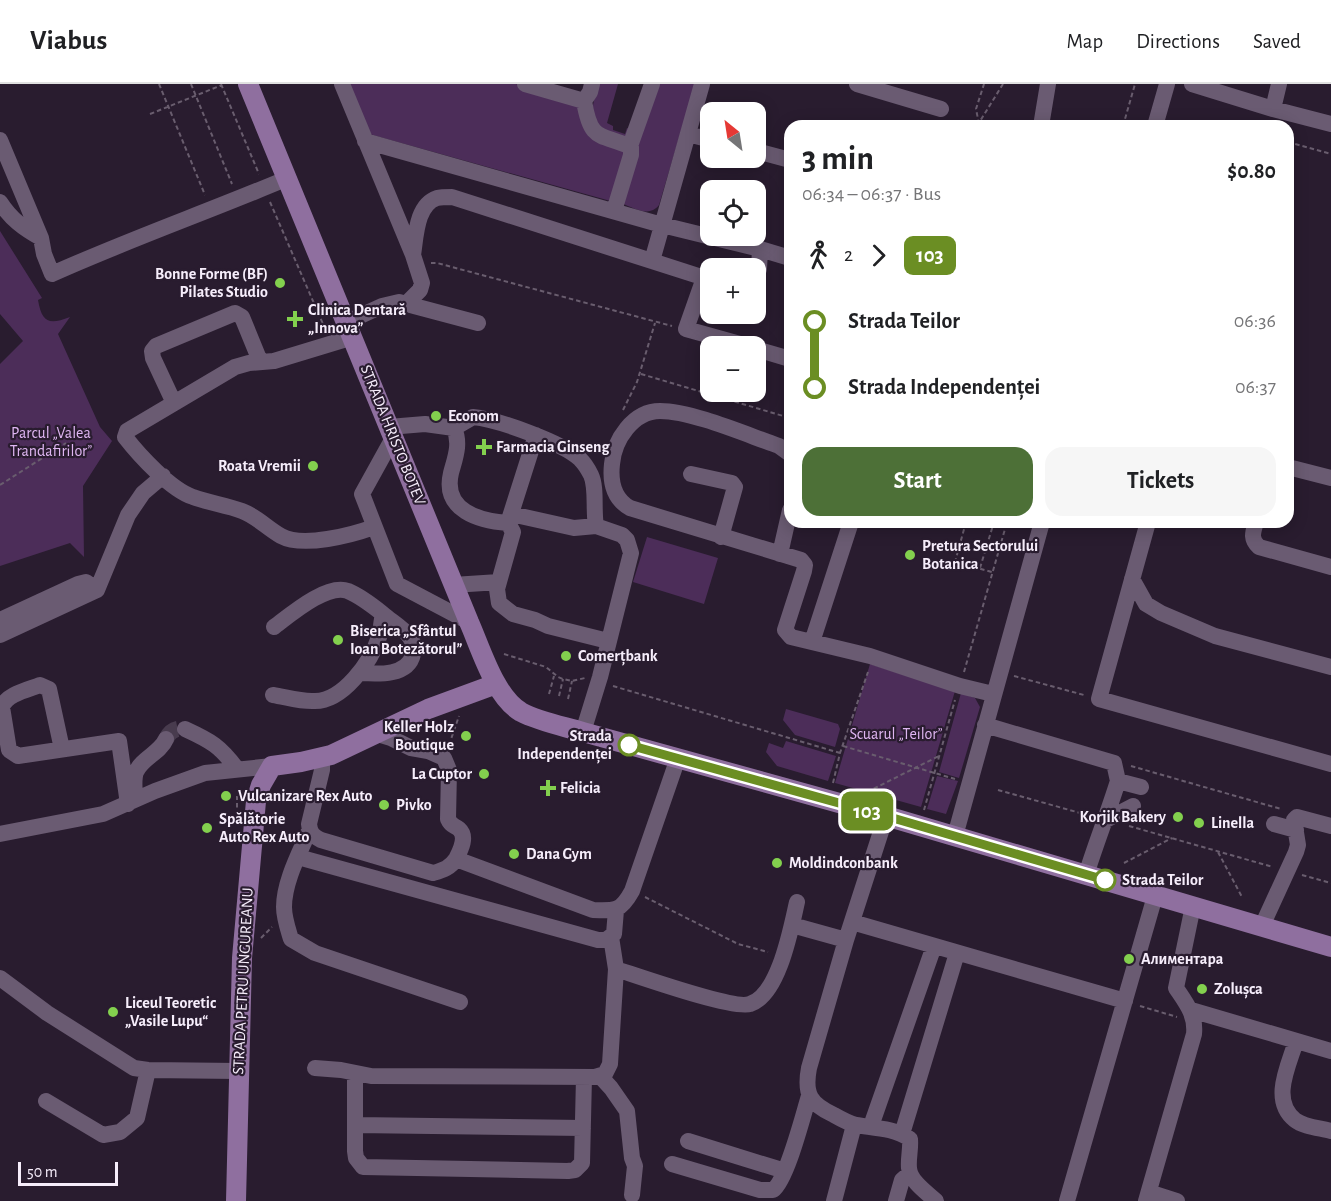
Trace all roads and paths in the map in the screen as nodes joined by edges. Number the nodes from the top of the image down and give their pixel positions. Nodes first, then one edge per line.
1 (159, 84) edge
2 (191, 84) edge
3 (248, 84) edge
4 (342, 84) edge
5 (525, 84) edge
6 (591, 84) edge
7 (652, 84) edge
8 (702, 84) edge
9 (857, 84) edge
10 (984, 84) edge
11 (1003, 84) edge
12 (1048, 84) edge
13 (1135, 84) edge
14 (1167, 84) edge
15 (1192, 84) edge
16 (1279, 84) edge
17 (222, 85) edge
18 (196, 96) junction
19 (584, 101) junction
20 (169, 107) junction
21 (941, 109) dead end
22 (1273, 109) junction
23 (150, 114) dead end
24 (977, 120) edge
25 (981, 120) edge
26 (1042, 120) edge
27 (1125, 120) edge
28 (1157, 120) edge
29 (1331, 124) edge
30 (688, 134) junction
31 (700, 137) edge
32 (0, 140) edge
33 (365, 141) junction
34 (1294, 144) edge
35 (630, 146) junction
36 (766, 154) edge
37 (1331, 154) edge
38 (784, 158) edge
39 (288, 178) junction
40 (264, 188) junction
41 (238, 199) junction
42 (0, 202) edge
43 (211, 210) junction
44 (614, 211) junction
45 (662, 225) junction
46 (41, 238) junction
47 (760, 249) junction
48 (784, 256) edge
49 (760, 258) edge
50 (415, 261) junction
51 (652, 261) junction
52 (700, 276) edge
53 (700, 297) edge
54 (407, 303) junction
55 (655, 322) junction
56 (478, 323) dead end
57 (350, 329) junction
58 (686, 329) junction
59 (711, 336) edge
60 (330, 342) junction
61 (766, 352) edge
62 (784, 357) edge
63 (260, 361) junction
64 (639, 374) junction
65 (174, 403) junction
66 (621, 413) dead end
67 (784, 416) edge
68 (454, 428) junction
69 (391, 433) junction
70 (536, 435) junction
71 (66, 443) dead end
72 (784, 450) edge
73 (1294, 469) edge
74 (692, 474) dead end
75 (163, 476) junction
76 (1331, 478) edge
77 (0, 485) edge
78 (510, 519) junction
79 (596, 526) junction
80 (374, 527) junction
81 (786, 528) edge
82 (849, 528) edge
83 (964, 528) edge
84 (992, 528) edge
85 (1005, 528) edge
86 (1040, 528) edge
87 (1146, 528) edge
88 (1254, 528) edge
89 (721, 537) junction
90 (780, 554) junction
91 (1331, 567) edge
92 (980, 569) junction
93 (992, 572) junction
94 (1132, 579) junction
95 (499, 582) junction
96 (453, 585) junction
97 (97, 590) junction
98 (383, 614) junction
99 (0, 620) edge
100 (469, 622) junction
101 (274, 627) dead end
102 (0, 635) edge
103 (608, 640) junction
104 (812, 642) junction
105 (504, 654) dead end
106 (873, 657) junction
107 (1331, 667) edge
108 (999, 672) junction
109 (359, 673) junction
110 (555, 675) junction
111 (563, 679) junction
112 (572, 681) junction
113 (598, 682) junction
114 (496, 684) junction
115 (960, 686) junction
116 (549, 694) dead end
117 (993, 694) junction
118 (273, 695) dead end
119 (558, 696) dead end
120 (568, 699) dead end
121 (1099, 699) junction
122 (453, 707) junction
123 (985, 725) junction
124 (185, 729) dead end
125 (583, 732) junction
126 (378, 734) junction
127 (166, 739) tunnel mouth
128 (843, 747) junction
129 (62, 749) junction
130 (840, 753) junction
131 (939, 756) junction
132 (322, 758) junction
133 (678, 758) junction
134 (445, 759) junction
135 (1114, 764) junction
136 (1331, 764) edge
137 (272, 766) junction
138 (915, 768) junction
139 (237, 769) junction
140 (934, 773) junction
141 (958, 780) dead end
142 (1118, 781) junction
143 (832, 786) dead end
144 (1141, 787) dead end
145 (998, 790) dead end
146 (867, 792) dead end
147 (132, 803) junction
148 (1132, 806) dead end
149 (923, 812) dead end
150 (886, 816) junction
151 (1106, 820) junction
152 (1296, 823) junction
153 (1274, 824) dead end
154 (1331, 826) edge
155 (309, 831) junction
156 (0, 834) edge
157 (955, 837) junction
158 (1172, 838) junction
159 (1217, 851) junction
160 (298, 857) junction
161 (456, 859) junction
162 (1124, 863) dead end
163 (1288, 871) junction
164 (1086, 875) junction
165 (1331, 883) edge
166 (632, 891) junction
167 (1155, 896) junction
168 (1242, 897) dead end
169 (797, 902) dead end
170 (1193, 906) junction
171 (616, 910) junction
172 (852, 922) junction
173 (792, 925) junction
174 (1262, 926) junction
175 (611, 937) junction
176 (846, 940) junction
177 (934, 946) junction
178 (1331, 946) edge
179 (957, 952) junction
180 (783, 956) junction
181 (616, 969) junction
182 (0, 978) edge
183 (1125, 1001) junction
184 (460, 1002) dead end
185 (1193, 1016) junction
186 (1296, 1041) junction
187 (1331, 1051) edge
188 (315, 1068) dead end
189 (148, 1070) junction
190 (238, 1071) junction
191 (355, 1074) junction
192 (592, 1077) junction
193 (809, 1096) junction
194 (45, 1101) dead end
195 (355, 1125) junction
196 (854, 1125) junction
197 (871, 1126) junction
198 (583, 1128) junction
199 (1331, 1131) edge
200 (903, 1134) junction
201 (688, 1141) dead end
202 (672, 1164) dead end
203 (785, 1171) junction
204 (910, 1173) junction
205 (632, 1195) dead end
206 (1147, 1197) edge
207 (236, 1201) edge
208 (834, 1201) edge
209 (896, 1201) edge
210 (936, 1201) edge
211 (1067, 1201) edge
212 (1177, 1201) edge

1 - 20 path
2 - 18 path
3 - 39 main road, STRADA HRISTO BOTEV
4 - 33 street
5 - 19 street
6 - 19 street
7 - 35 street
8 - 30 street
9 - 21 street
10 - 24 path
11 - 25 path
12 - 26 street
13 - 27 path
14 - 28 street
15 - 22 street
16 - 22 street
17 - 18 path
17 - 40 path
18 - 20 path
18 - 41 path
19 - 35 street
20 - 23 path
20 - 43 path
22 - 29 street
30 - 31 street
30 - 45 street
32 - 46 street
33 - 44 street
33 - 50 street
34 - 37 path
35 - 44 street
36 - 38 street
39 - 40 street
39 - 57 main road, STRADA HRISTO BOTEV
40 - 41 street
40 - 60 path
41 - 43 street
42 - 46 street
43 - 46 street
44 - 45 street
45 - 47 street
45 - 51 street
47 - 48 street
47 - 49 street
50 - 51 street
50 - 54 street
50 - 55 path
51 - 52 street
53 - 58 street
54 - 56 street
54 - 57 street
55 - 58 path
55 - 64 path
57 - 60 street
57 - 69 main road, STRADA HRISTO BOTEV
58 - 59 street
60 - 63 street
61 - 62 street
63 - 65 street
63 - 65 street
64 - 66 path
64 - 67 path
65 - 75 street
68 - 69 street
68 - 70 street
68 - 78 street
69 - 80 street
69 - 96 main road, STRADA HRISTO BOTEV
70 - 78 street
70 - 79 street
71 - 77 path
72 - 89 street
73 - 76 street
74 - 89 street
75 - 80 street
75 - 97 street
78 - 79 street
78 - 95 street
79 - 103 street
80 - 100 street
81 - 90 street
82 - 104 street
83 - 92 path
84 - 92 path
85 - 93 path
86 - 108 street
87 - 94 street
88 - 91 street
89 - 90 street
90 - 104 street
92 - 93 path
93 - 115 path
94 - 107 street
94 - 121 street
95 - 96 street
95 - 103 street
96 - 100 main road, STRADA HRISTO BOTEV
97 - 99 street
97 - 102 street
98 - 101 street
98 - 109 street
98 - 109 street
100 - 114 main road, STRADA HRISTO BOTEV
103 - 113 street
104 - 106 street
105 - 110 path
106 - 115 street
106 - 128 path
108 - 117 street
108 - 121 path
109 - 118 street
110 - 111 path
110 - 116 path
111 - 112 path
111 - 119 path
112 - 113 path
112 - 120 path
113 - 125 street
113 - 130 path
114 - 122 main road
114 - 125 main road, STRADA HRISTO BOTEV
115 - 117 street
115 - 131 path
117 - 123 street
121 - 136 street
122 - 126 main road
122 - 134 path
123 - 135 street
123 - 157 street
124 - 139 street
125 - 133 main road
126 - 132 main road
126 - 134 street
127 - 147 street
128 - 130 path
128 - 138 path
129 - 129 street
129 - 147 street
130 - 143 path
131 - 138 path
131 - 140 path
132 - 137 main road
132 - 155 street
133 - 150 main road
133 - 166 street
134 - 161 street
135 - 142 street
135 - 152 path
137 - 139 street
137 - 190 main road, STRADA PETRU UNGUREANU
138 - 140 path
138 - 146 path
139 - 147 street
140 - 141 path
140 - 149 path
142 - 144 street
142 - 151 street
145 - 151 path
147 - 156 street
148 - 151 street
150 - 157 main road
150 - 172 street
151 - 158 path
151 - 164 street
152 - 153 street
152 - 154 street
152 - 163 street
155 - 160 street
155 - 161 street
157 - 164 main road
158 - 159 path
158 - 162 path
159 - 163 path
159 - 168 path
160 - 175 street
160 - 184 street
161 - 171 street
163 - 165 path
163 - 174 street
164 - 167 main road
166 - 171 street
166 - 180 path
167 - 170 main road
167 - 183 street
169 - 173 street
170 - 174 main road
170 - 185 street
171 - 175 street
172 - 176 street
172 - 177 street
173 - 176 street
173 - 180 street
174 - 178 main road
175 - 181 street
176 - 193 street
177 - 179 street
177 - 197 street
179 - 183 street
179 - 200 street
180 - 181 street
181 - 192 street
182 - 189 street
183 - 185 path
183 - 211 street
185 - 186 street
185 - 206 street
186 - 187 street
186 - 199 street
188 - 191 street
189 - 190 street
189 - 194 street
190 - 207 main road, STRADA PETRU UNGUREANU
191 - 192 street
191 - 195 street
192 - 198 street
192 - 205 street
193 - 196 street
193 - 203 street
195 - 198 street
195 - 198 street
196 - 197 street
196 - 208 street
197 - 200 street
200 - 204 street
201 - 203 street
202 - 203 street
204 - 209 street
204 - 210 street
206 - 212 street

